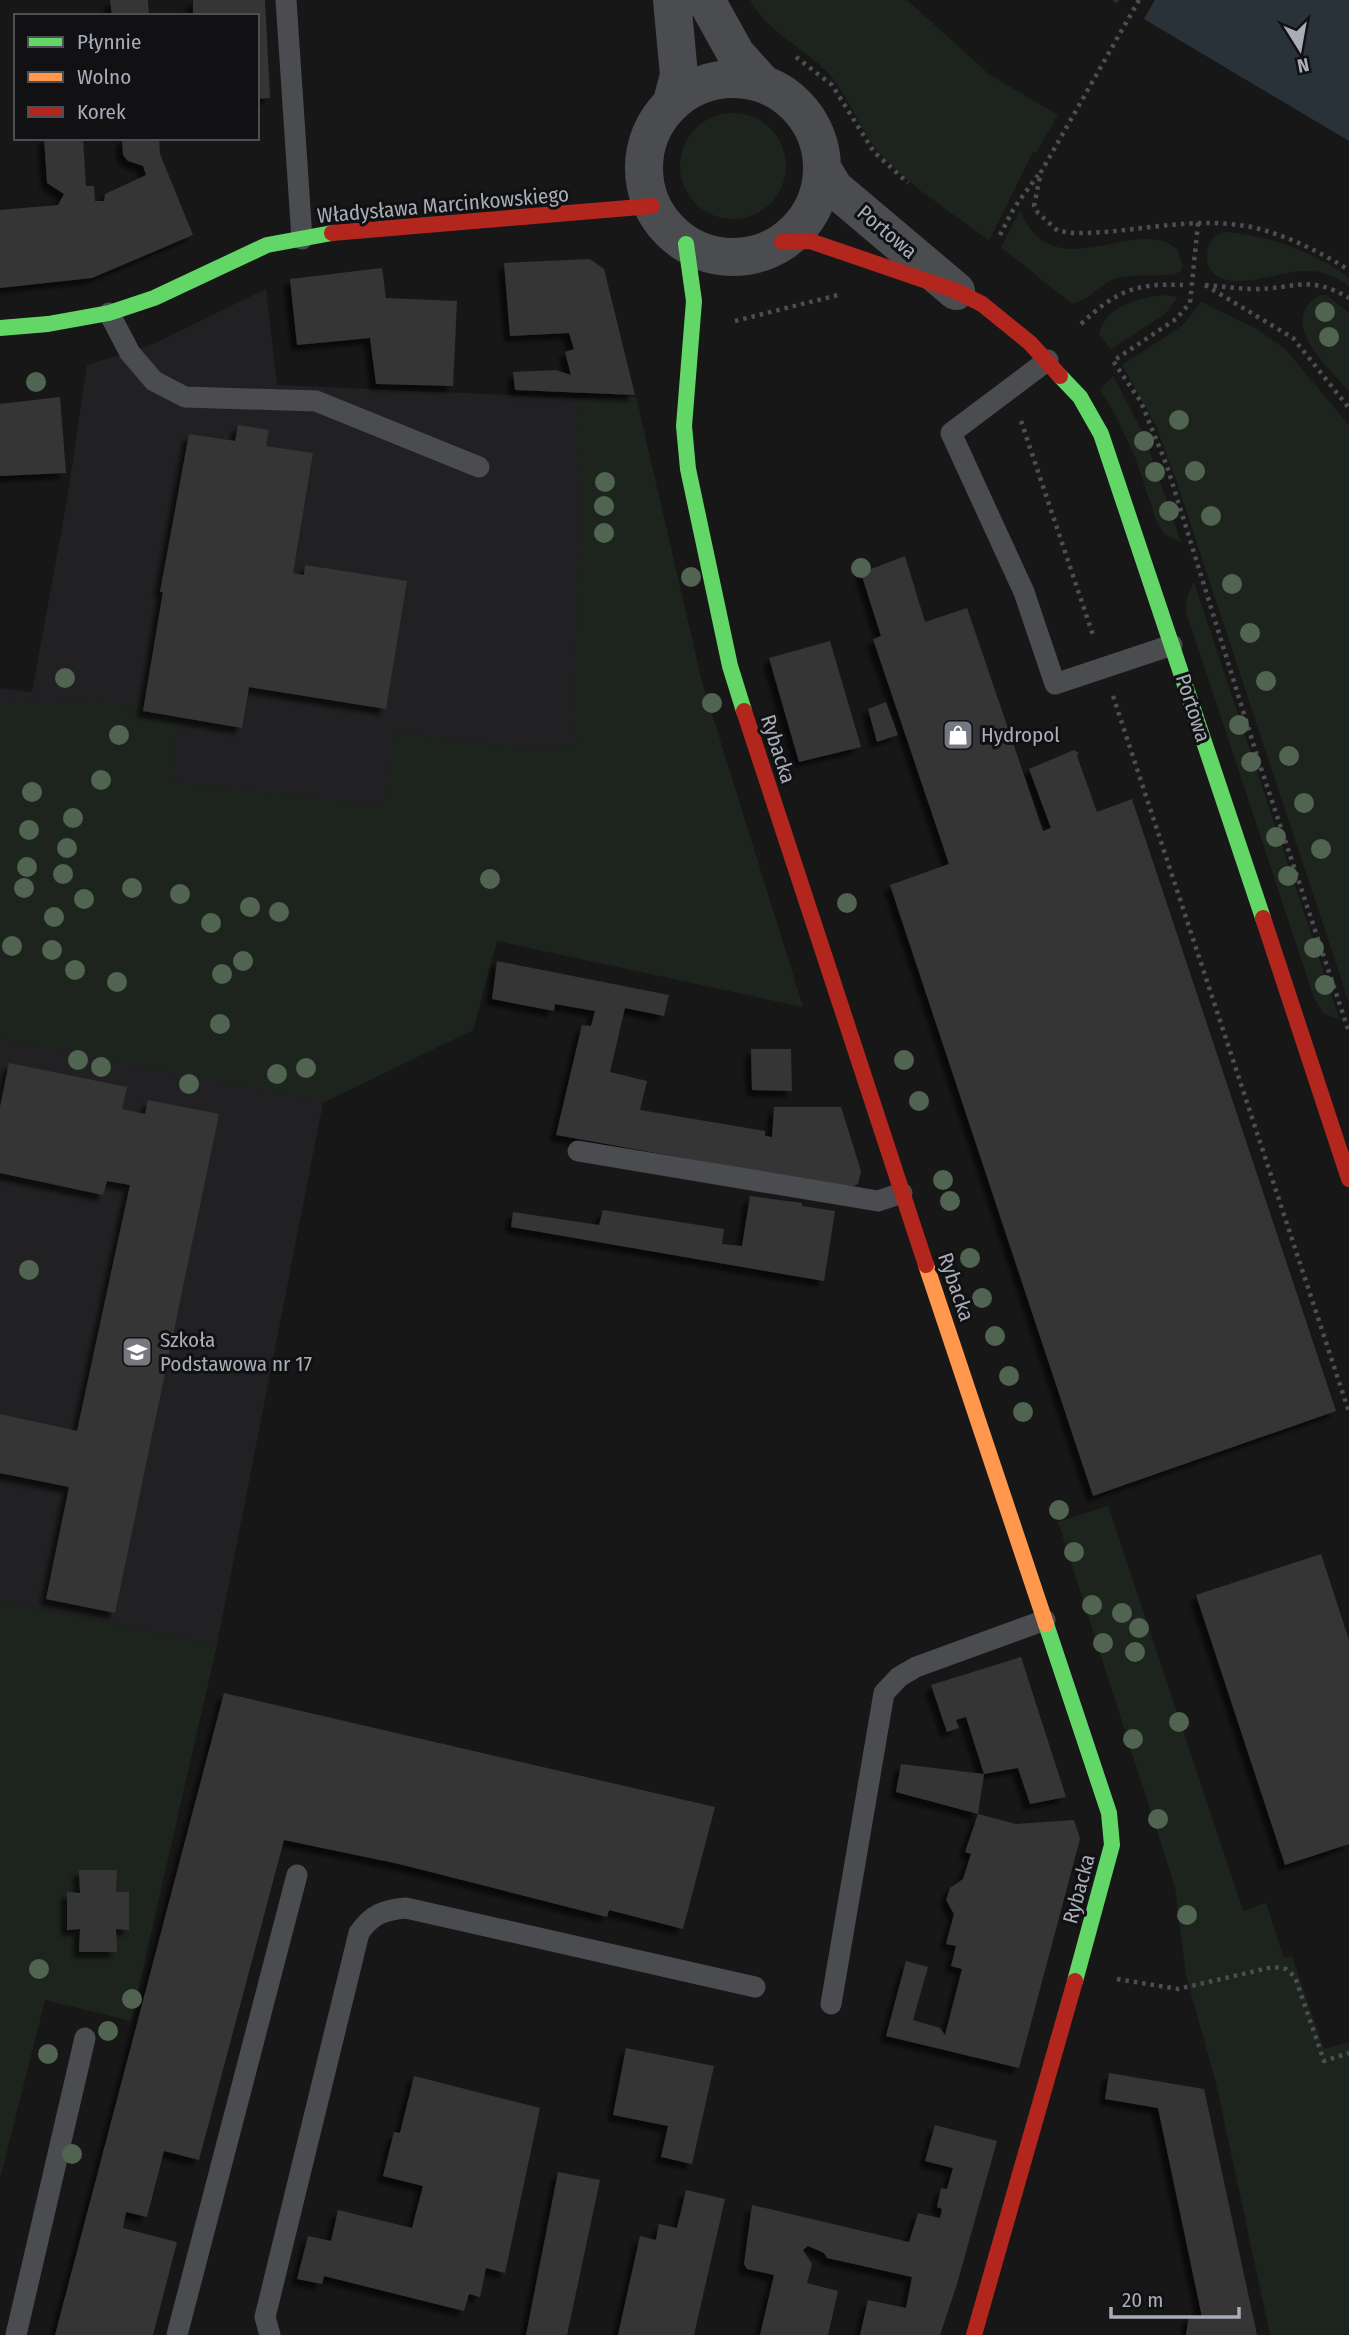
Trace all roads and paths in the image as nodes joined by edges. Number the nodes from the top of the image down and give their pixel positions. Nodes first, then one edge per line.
1 (286, 0) edge
2 (672, 0) edge
3 (705, 0) edge
4 (1139, 0) edge
5 (788, 51) dead end
6 (763, 84) junction
7 (672, 102) junction
8 (822, 168) junction
9 (1041, 172) junction
10 (908, 183) dead end
11 (652, 206) junction
12 (1198, 223) junction
13 (1000, 235) dead end
14 (302, 239) junction
15 (782, 242) junction
16 (686, 244) junction
17 (1349, 270) edge
18 (1183, 285) dead end
19 (956, 291) junction
20 (842, 294) dead end
21 (1349, 298) edge
22 (109, 313) junction
23 (730, 324) dead end
24 (1081, 324) dead end
25 (0, 328) edge
26 (1048, 360) junction
27 (1349, 408) edge
28 (1019, 417) dead end
29 (479, 467) dead end
30 (1172, 645) junction
31 (1103, 667) junction
32 (1349, 1032) edge
33 (578, 1151) dead end
34 (1349, 1179) edge
35 (902, 1193) junction
36 (1349, 1412) edge
37 (1045, 1620) junction
38 (297, 1875) dead end
39 (755, 1987) dead end
40 (1178, 1989) dead end
41 (831, 2004) dead end
42 (85, 2038) dead end
43 (1349, 2053) edge
44 (16, 2335) edge
45 (177, 2335) edge
46 (270, 2335) edge
47 (974, 2335) edge

1 - 14 lane
2 - 7 street
3 - 6 street
4 - 9 path
5 - 10 path
6 - 7 street
6 - 8 street
7 - 11 street
8 - 15 street
8 - 19 street, Portowa
9 - 12 path
9 - 13 path
11 - 14 street, Władysława Marcinkowskiego
11 - 16 street
12 - 17 path
12 - 32 path
14 - 22 street, Władysława Marcinkowskiego
15 - 16 street
15 - 19 street, Portowa
16 - 35 street, Rybacka
18 - 24 path
19 - 26 street, Portowa
20 - 23 path
21 - 27 path
22 - 25 street, Władysława Marcinkowskiego
22 - 29 lane
26 - 30 street, Portowa
26 - 31 lane
28 - 31 path
30 - 31 lane
30 - 34 street, Portowa
31 - 36 path
33 - 35 lane
35 - 37 street, Rybacka
37 - 41 lane
37 - 47 street, Rybacka
38 - 45 lane
39 - 46 lane
40 - 43 path
42 - 44 lane

